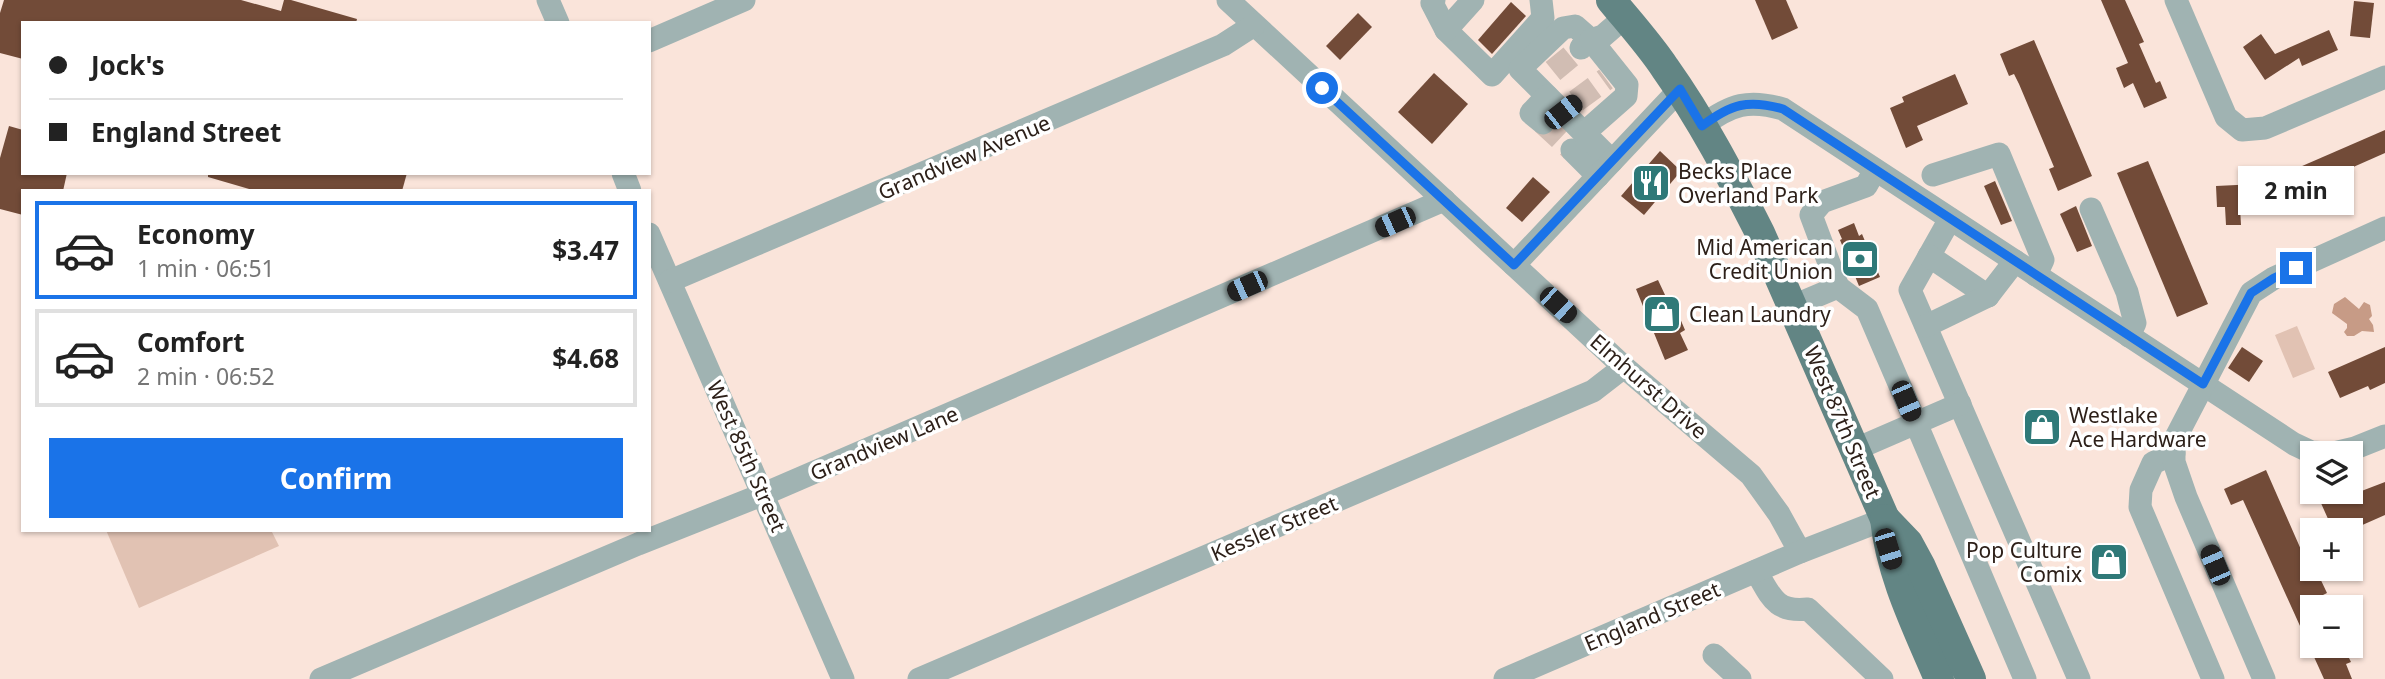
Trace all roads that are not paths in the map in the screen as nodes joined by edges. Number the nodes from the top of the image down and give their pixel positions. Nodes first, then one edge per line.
1 (548, 0) edge
2 (744, 0) edge
3 (1228, 0) edge
4 (1434, 0) edge
5 (1473, 0) edge
6 (1541, 0) edge
7 (2176, 0) edge
8 (1618, 8) edge
9 (557, 21) edge
10 (1254, 25) junction
11 (1446, 30) junction
12 (651, 40) edge
13 (1586, 44) junction
14 (2385, 77) edge
15 (1680, 89) junction
16 (1702, 126) junction
17 (1578, 141) junction
18 (1605, 168) junction
19 (1875, 170) junction
20 (1933, 175) dead end
21 (1444, 200) junction
22 (2091, 209) dead end
23 (1950, 219) junction
24 (2385, 228) edge
25 (651, 238) edge
26 (1929, 256) junction
27 (2015, 261) junction
28 (1514, 265) junction
29 (2036, 275) junction
30 (670, 281) junction
31 (1838, 287) junction
32 (1988, 296) junction
33 (1793, 306) junction
34 (1926, 327) junction
35 (2129, 336) junction
36 (1624, 366) junction
37 (2203, 384) junction
38 (1959, 404) junction
39 (1916, 424) junction
40 (2385, 436) edge
41 (2363, 445) edge
42 (2300, 447) edge
43 (1856, 449) junction
44 (2174, 453) junction
45 (764, 494) junction
46 (1885, 519) junction
47 (1800, 552) junction
48 (1756, 571) junction
49 (1714, 655) dead end
50 (321, 679) edge
51 (843, 679) edge
52 (919, 679) edge
53 (1505, 679) edge
54 (1740, 679) edge
55 (1882, 679) edge
56 (1939, 679) edge
57 (1971, 679) edge
58 (2025, 679) edge
59 (2079, 679) edge
60 (2213, 679) edge
61 (2263, 679) edge

1 - 9 street
2 - 12 street
3 - 10 street, Elmhurst Drive
4 - 11 street
5 - 11 street
6 - 11 street
7 - 14 street
8 - 13 street
8 - 15 main road, West 87th Street
10 - 21 street, Elmhurst Drive
10 - 30 street, Grandview Avenue
13 - 17 street
13 - 17 street
15 - 16 main road, West 87th Street
15 - 18 street
16 - 19 street
16 - 33 main road, West 87th Street
17 - 18 street
18 - 28 street
19 - 23 street
19 - 31 street
20 - 29 street
21 - 28 street, Elmhurst Drive
21 - 45 street, Grandview Lane
22 - 35 street
23 - 26 street
23 - 27 street
24 - 37 street
25 - 30 street, West 85th Street
26 - 32 street
26 - 34 street
27 - 29 street
27 - 32 street
28 - 36 street, Elmhurst Drive
29 - 35 street
30 - 45 street, West 85th Street
31 - 33 street
31 - 39 street
32 - 34 street
33 - 43 main road, West 87th Street
34 - 38 street
35 - 37 street
36 - 47 street, Elmhurst Drive
36 - 52 street, Kessler Street
37 - 42 street
37 - 44 street
38 - 39 street
38 - 59 street
39 - 43 street
39 - 58 street
40 - 41 street
43 - 46 main road, West 87th Street
44 - 60 street
44 - 61 street
45 - 50 street, Grandview Lane
45 - 51 street, West 85th Street
46 - 47 street
46 - 56 main road, West 87th Street
46 - 57 main road, West 87th Street
47 - 48 street, England Street
48 - 53 street, England Street
48 - 55 street
49 - 54 street

